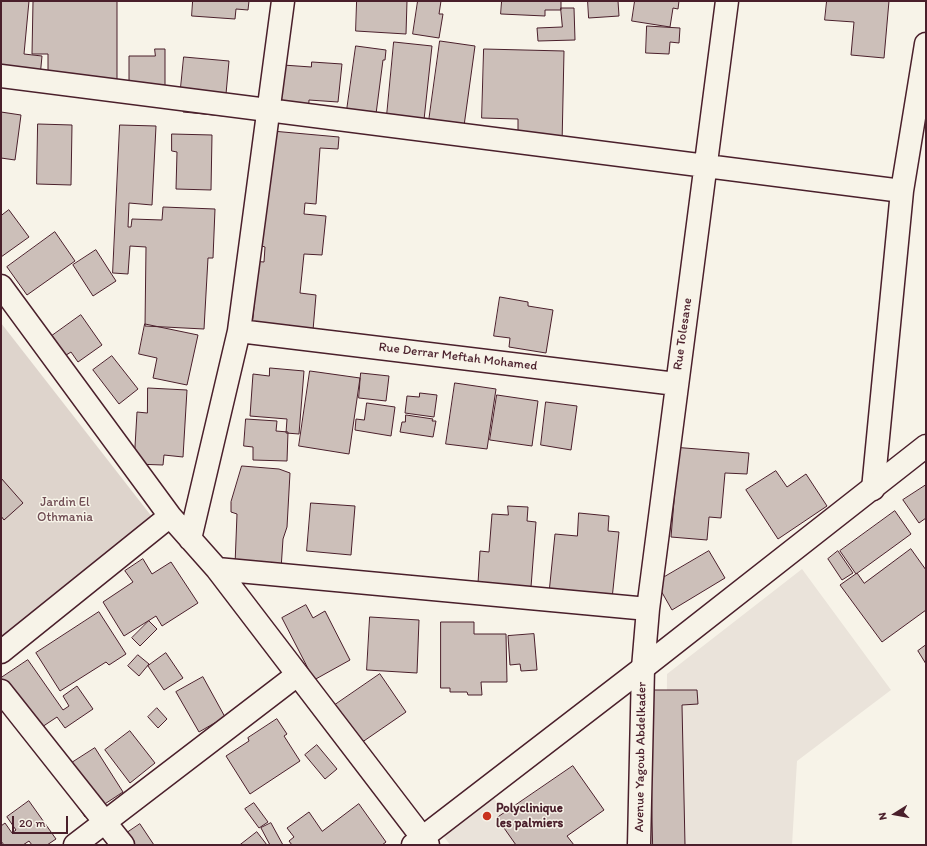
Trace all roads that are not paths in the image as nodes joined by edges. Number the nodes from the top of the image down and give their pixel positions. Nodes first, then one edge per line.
1 (283, 1) edge
2 (727, 1) edge
3 (926, 44) edge
4 (1, 76) edge
5 (268, 110) junction
6 (706, 165) junction
7 (902, 190) junction
8 (1, 286) edge
9 (239, 331) junction
10 (676, 384) junction
11 (926, 446) edge
12 (873, 489) junction
13 (170, 516) junction
14 (190, 539) junction
15 (217, 569) junction
16 (648, 609) junction
17 (1, 652) edge
18 (643, 668) junction
19 (297, 675) junction
20 (1, 691) edge
21 (106, 822) junction
22 (421, 843) edge
23 (75, 845) edge
24 (123, 845) edge
25 (639, 845) edge

1 - 5 street
2 - 6 street, Rue Tolesane
3 - 7 street
4 - 5 street
5 - 6 street
5 - 9 street
6 - 7 street
6 - 10 street, Rue Tolesane
7 - 12 street
8 - 13 street
9 - 10 street, Rue Derrar Meftah Mohamed
9 - 14 street
10 - 16 street, Rue Tolesane
11 - 12 street
12 - 18 street
13 - 14 street
13 - 17 street
14 - 15 street
15 - 16 street
15 - 19 street
16 - 18 street, Rue Tolesane
18 - 22 street
18 - 25 street, Avenue Yagoub Abdelkader
19 - 21 street
19 - 22 street
20 - 21 street
21 - 23 street
21 - 24 street

